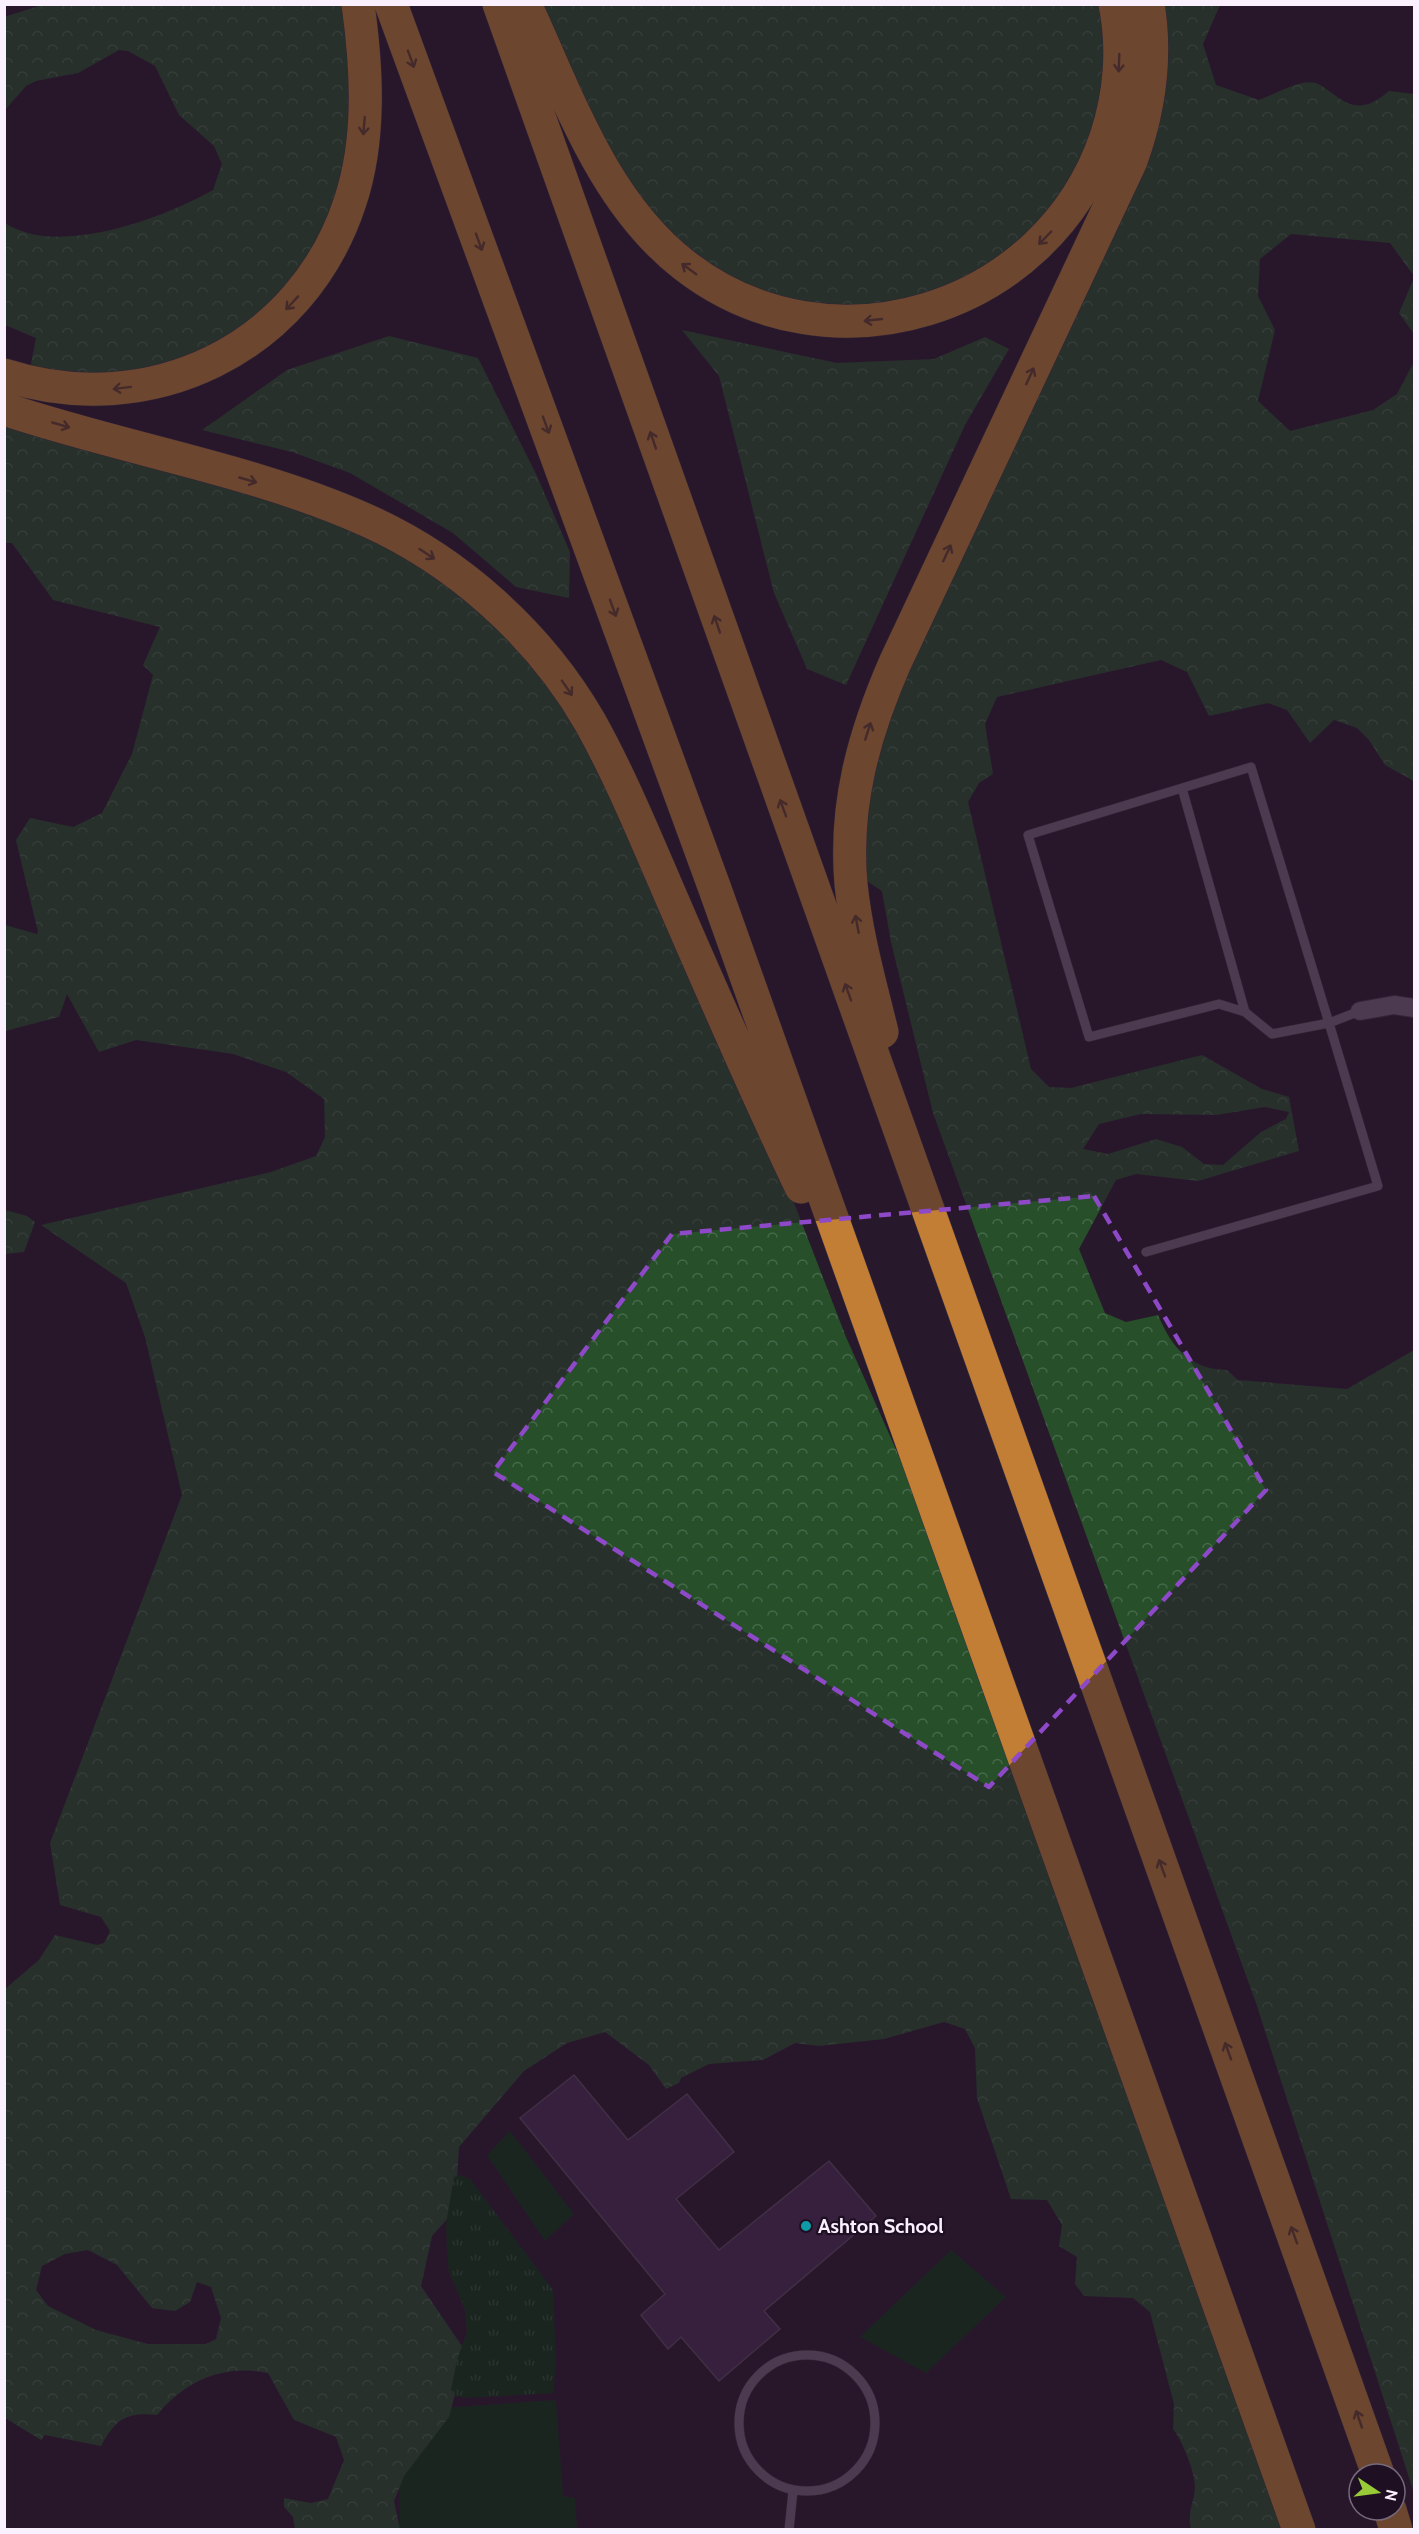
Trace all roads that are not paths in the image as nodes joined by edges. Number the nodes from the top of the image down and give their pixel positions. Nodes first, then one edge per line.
1 (358, 4) edge
2 (391, 4) edge
3 (499, 4) edge
4 (525, 4) edge
5 (1115, 4) edge
6 (1148, 4) edge
7 (4, 375) edge
8 (4, 409) edge
9 (1182, 788) junction
10 (1414, 1008) edge
11 (1360, 1011) joint
12 (1245, 1012) junction
13 (1329, 1023) junction
14 (917, 1185) junction
15 (1146, 1252) dead end
16 (873, 1336) junction
17 (1374, 2462) edge
18 (793, 2491) junction
19 (789, 2529) edge
20 (1299, 2529) edge

1 -> 7 highway
2 -> 16 highway
14 -> 3 highway
5 -> 4 highway
14 -> 6 highway
8 -> 16 highway
9 - 12 lane
9 - 12 lane
9 - 13 lane
10 - 11 street
11 - 13 lane
12 - 13 lane
13 - 15 lane
17 -> 14 highway
16 - 20 highway
18 - 18 lane
18 - 19 lane

